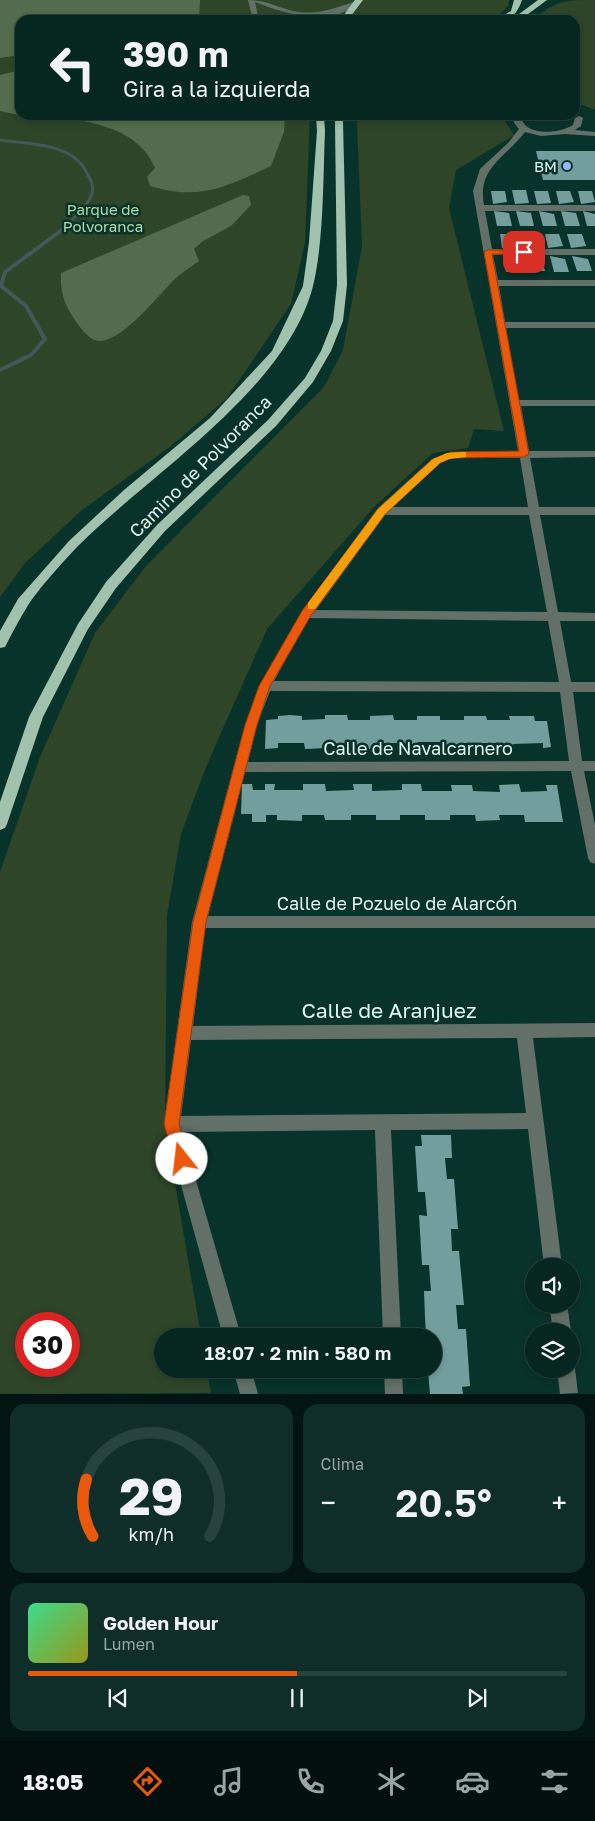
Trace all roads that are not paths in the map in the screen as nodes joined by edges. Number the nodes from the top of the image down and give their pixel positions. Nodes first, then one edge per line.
1 (253, 0) edge
2 (518, 0) edge
3 (543, 0) edge
4 (359, 1) edge
5 (255, 15) edge
6 (304, 15) edge
7 (321, 15) edge
8 (348, 15) edge
9 (357, 15) edge
10 (509, 15) edge
11 (521, 15) edge
12 (580, 118) edge
13 (320, 120) edge
14 (340, 120) edge
15 (517, 120) edge
16 (577, 120) edge
17 (524, 128) junction
18 (595, 129) edge
19 (568, 132) junction
20 (546, 134) junction
21 (595, 134) edge
22 (511, 145) junction
23 (479, 208) junction
24 (595, 208) edge
25 (488, 252) junction
26 (595, 252) edge
27 (494, 283) junction
28 (595, 283) edge
29 (501, 325) junction
30 (595, 325) edge
31 (515, 403) junction
32 (595, 403) edge
33 (524, 454) junction
34 (595, 454) edge
35 (595, 510) edge
36 (382, 511) junction
37 (534, 511) junction
38 (306, 614) junction
39 (553, 617) junction
40 (595, 617) edge
41 (0, 643) edge
42 (264, 686) junction
43 (595, 687) edge
44 (566, 688) junction
45 (576, 766) junction
46 (595, 766) edge
47 (240, 767) junction
48 (0, 824) edge
49 (595, 858) edge
50 (200, 922) junction
51 (595, 922) edge
52 (524, 1030) junction
53 (595, 1030) edge
54 (183, 1033) junction
55 (536, 1121) junction
56 (383, 1122) junction
57 (172, 1124) junction
58 (553, 1258) edge
59 (230, 1328) edge
60 (392, 1328) edge
61 (245, 1378) edge
62 (393, 1378) edge
63 (567, 1378) edge
64 (569, 1393) edge
65 (249, 1394) edge
66 (394, 1394) edge

1 - 5 street
1 - 6 street
2 - 10 highway
3 - 11 highway
4 - 7 street
4 - 8 highway
4 - 9 highway
12 - 18 street
13 - 41 highway, Camino de Polvoranca
14 - 48 highway, Camino de Polvoranca
15 - 17 street
16 - 19 street
17 - 20 street
17 - 22 street
19 - 20 street
19 - 21 street
20 - 22 street
22 - 23 street
23 - 24 street
23 - 25 street
25 - 26 street
25 - 27 street
27 - 28 street
27 - 29 street
29 - 30 street
29 - 31 street
31 - 32 street
31 - 33 street
33 - 34 street
33 - 36 street
33 - 37 street
35 - 37 street
36 - 37 street
36 - 38 street
37 - 39 street
38 - 39 street
38 - 42 street
39 - 40 street
39 - 44 street
42 - 44 street
42 - 47 street
43 - 44 street
44 - 45 street
45 - 46 street, Calle de Navalcarnero
45 - 47 street, Calle de Navalcarnero
45 - 49 street
47 - 50 street
50 - 51 street, Calle de Pozuelo de Alarcón
50 - 54 street
52 - 53 street, Calle de Aranjuez
52 - 54 street, Calle de Aranjuez
52 - 55 street
54 - 57 street
55 - 56 street
55 - 58 street
56 - 57 street
56 - 60 street
57 - 59 street
61 - 65 street
62 - 66 street
63 - 64 street

